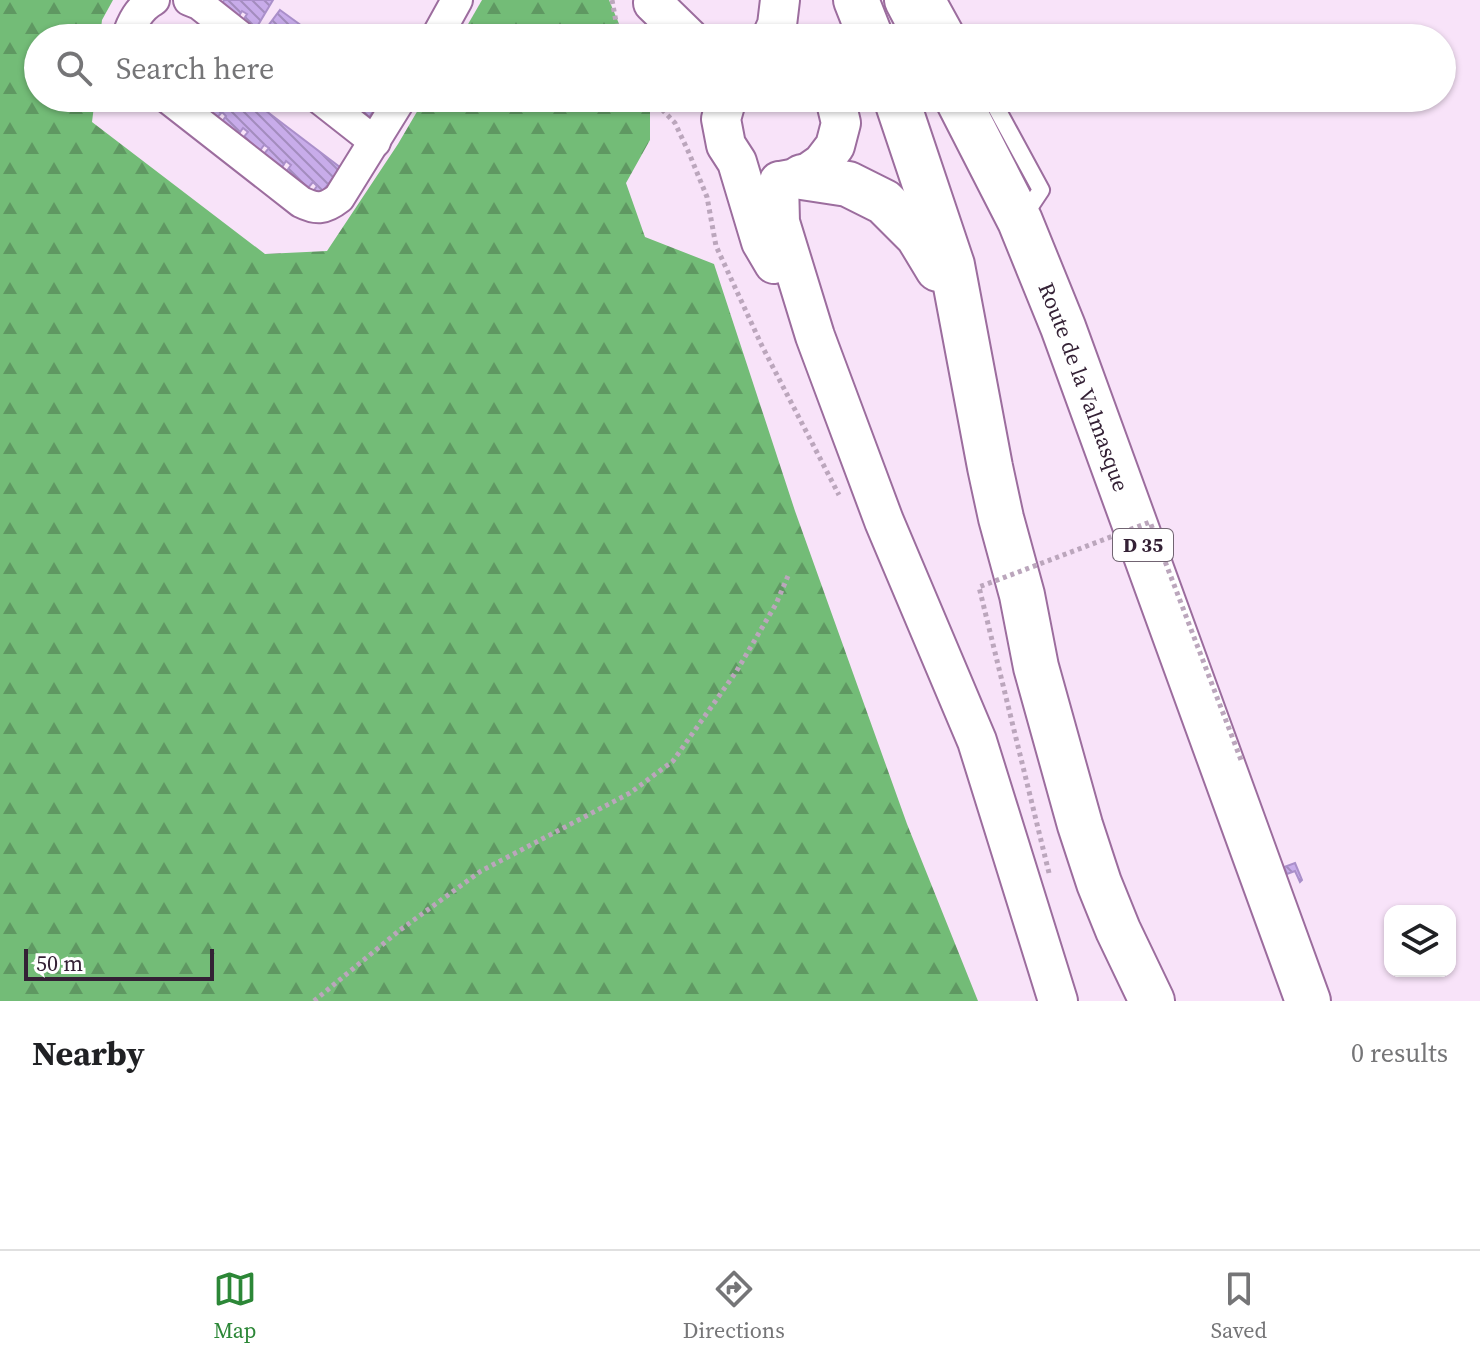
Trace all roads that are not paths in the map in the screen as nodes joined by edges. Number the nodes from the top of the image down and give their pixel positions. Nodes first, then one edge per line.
1 (154, 0) edge
2 (189, 0) edge
3 (457, 0) edge
4 (780, 0) edge
5 (856, 0) edge
6 (907, 0) edge
7 (938, 0) edge
8 (132, 24) edge
9 (224, 24) edge
10 (444, 24) edge
11 (777, 24) edge
12 (865, 24) edge
13 (920, 24) edge
14 (951, 24) edge
15 (186, 112) edge
16 (337, 112) edge
17 (393, 112) edge
18 (718, 112) edge
19 (838, 112) edge
20 (901, 112) edge
21 (964, 112) edge
22 (999, 112) edge
23 (375, 142) junction
24 (737, 162) junction
25 (790, 179) junction
26 (1020, 221) junction
27 (815, 336) junction
28 (990, 467) junction
29 (1058, 1001) edge
30 (1152, 1001) edge
31 (1308, 1001) edge

1 - 8 street
2 - 9 street
3 - 10 street
4 - 11 street
5 - 12 main road
6 - 13 main road
7 - 14 lane
15 - 23 street
16 - 23 street
17 - 23 street
18 - 24 street
19 - 25 street
20 - 28 main road
21 - 26 main road, Route de la Valmasque / D 35
22 - 26 lane
24 - 25 street
24 - 27 street
25 - 27 street
25 - 28 main road
26 - 31 main road, Route de la Valmasque / D 35
27 - 29 street
28 - 30 main road

